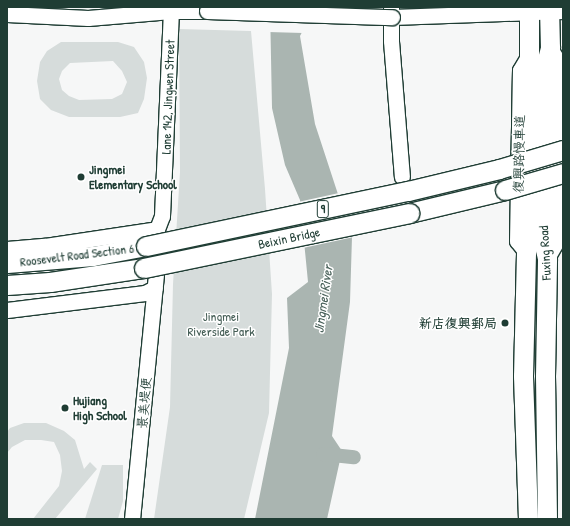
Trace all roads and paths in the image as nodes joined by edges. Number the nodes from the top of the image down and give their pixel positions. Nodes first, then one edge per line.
1 (172, 9) edge
2 (529, 10) edge
3 (554, 10) edge
4 (392, 12) edge
5 (7, 14) edge
6 (563, 150) edge
7 (563, 173) edge
8 (402, 177) dead end
9 (153, 238) junction
10 (7, 248) edge
11 (7, 263) edge
12 (151, 277) junction
13 (7, 285) edge
14 (7, 310) edge
15 (132, 519) edge
16 (528, 519) edge
17 (548, 519) edge

1 - 4 street, bridge
1 - 5 street
1 - 9 street, Lane 142, Jingwen Street
2 - 3 street
2 - 4 street
2 - 16 main road, Fuxing Road
3 - 17 main road, Fuxing Road
4 - 8 street
6 - 9 main road, Beixin Bridge / 9, bridge
7 - 12 main road, Beixin Bridge / 9, bridge
9 - 10 street
9 - 11 main road, Roosevelt Road Section 6 / 9
12 - 13 main road, Roosevelt Road Section 6 / 9
12 - 14 street
12 - 15 street, 景美堤便

